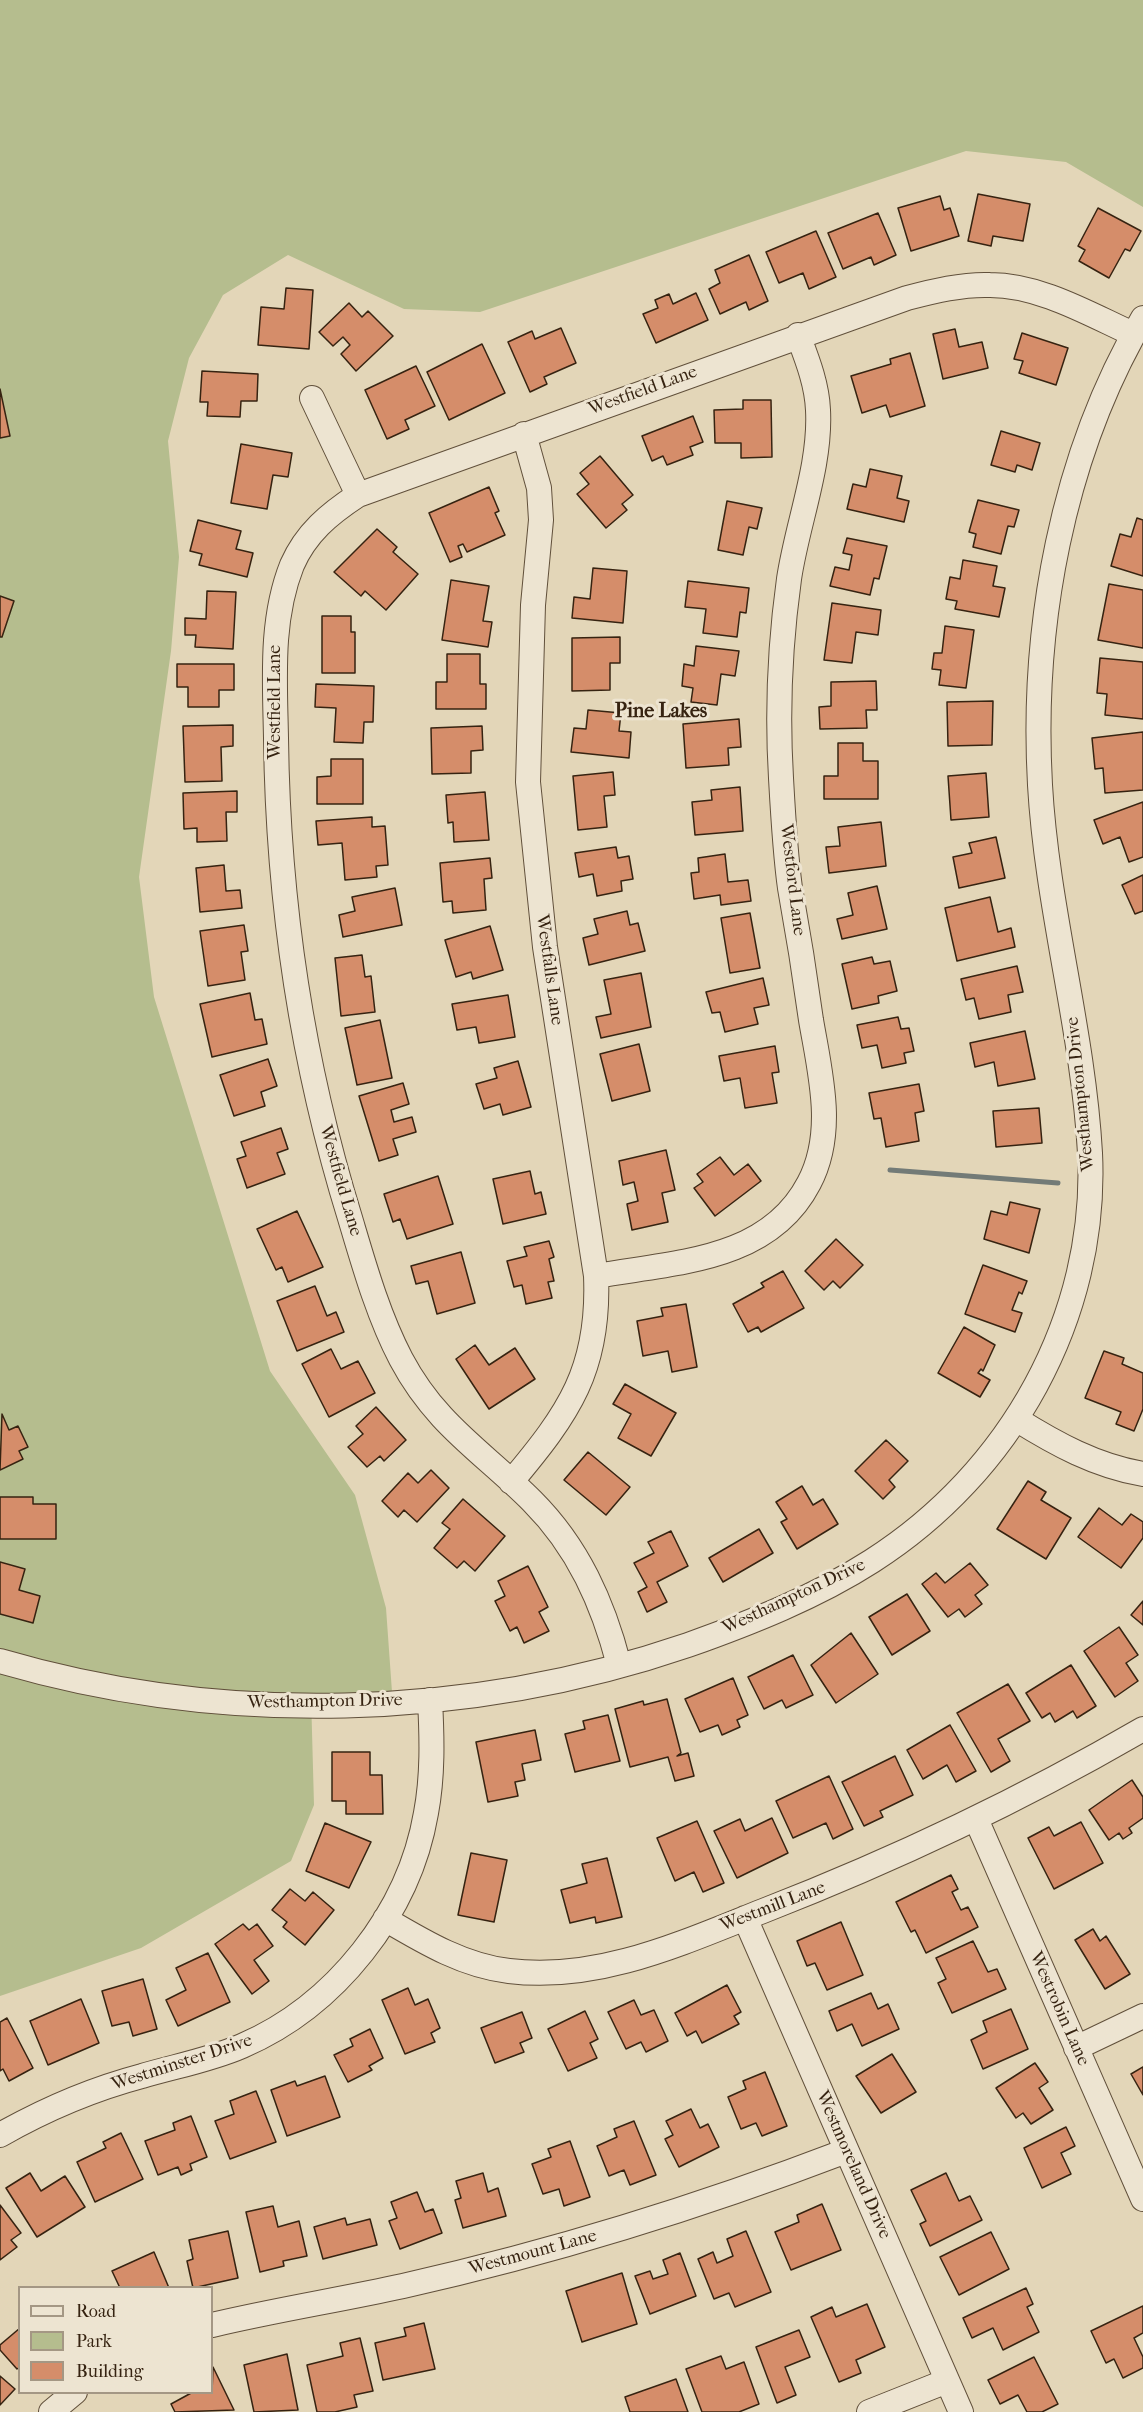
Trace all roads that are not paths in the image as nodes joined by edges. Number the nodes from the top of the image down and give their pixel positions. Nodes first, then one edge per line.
1 (1138, 326) edge
2 (798, 335) junction
3 (312, 398) dead end
4 (524, 434) junction
5 (358, 495) junction
6 (596, 1276) junction
7 (1016, 1419) junction
8 (1143, 1474) edge
9 (511, 1482) junction
10 (0, 1661) edge
11 (619, 1665) junction
12 (430, 1700) junction
13 (1143, 1729) edge
14 (976, 1819) junction
15 (745, 1918) junction
16 (385, 1919) junction
17 (1143, 2016) edge
18 (1076, 2048) junction
19 (0, 2135) edge
20 (846, 2151) junction
21 (1143, 2199) edge
22 (213, 2325) edge
23 (948, 2381) junction
24 (73, 2394) edge
25 (51, 2412) edge
26 (868, 2412) edge
27 (961, 2412) edge

1 - 2 street, Westfield Lane
1 - 7 street, Westhampton Drive
2 - 4 street, Westfield Lane
2 - 6 street, Westford Lane
3 - 5 street
4 - 5 street, Westfield Lane
4 - 6 street, Westfalls Lane
5 - 9 street, Westfield Lane
6 - 9 street, Westfalls Lane
7 - 8 street
7 - 11 street, Westhampton Drive
9 - 11 street, Westfield Lane
10 - 12 street, Westhampton Drive
11 - 12 street, Westhampton Drive
12 - 16 street, Westminster Drive
13 - 14 street, Westmill Lane
14 - 15 street, Westmill Lane
14 - 18 street, Westrobin Lane
15 - 16 street, Westmill Lane
15 - 20 street, Westmoreland Drive
16 - 19 street, Westminster Drive
17 - 18 street
18 - 21 street, Westrobin Lane
20 - 22 street, Westmount Lane
20 - 23 street, Westmoreland Drive
23 - 26 street
23 - 27 street, Westmoreland Drive
24 - 25 street

